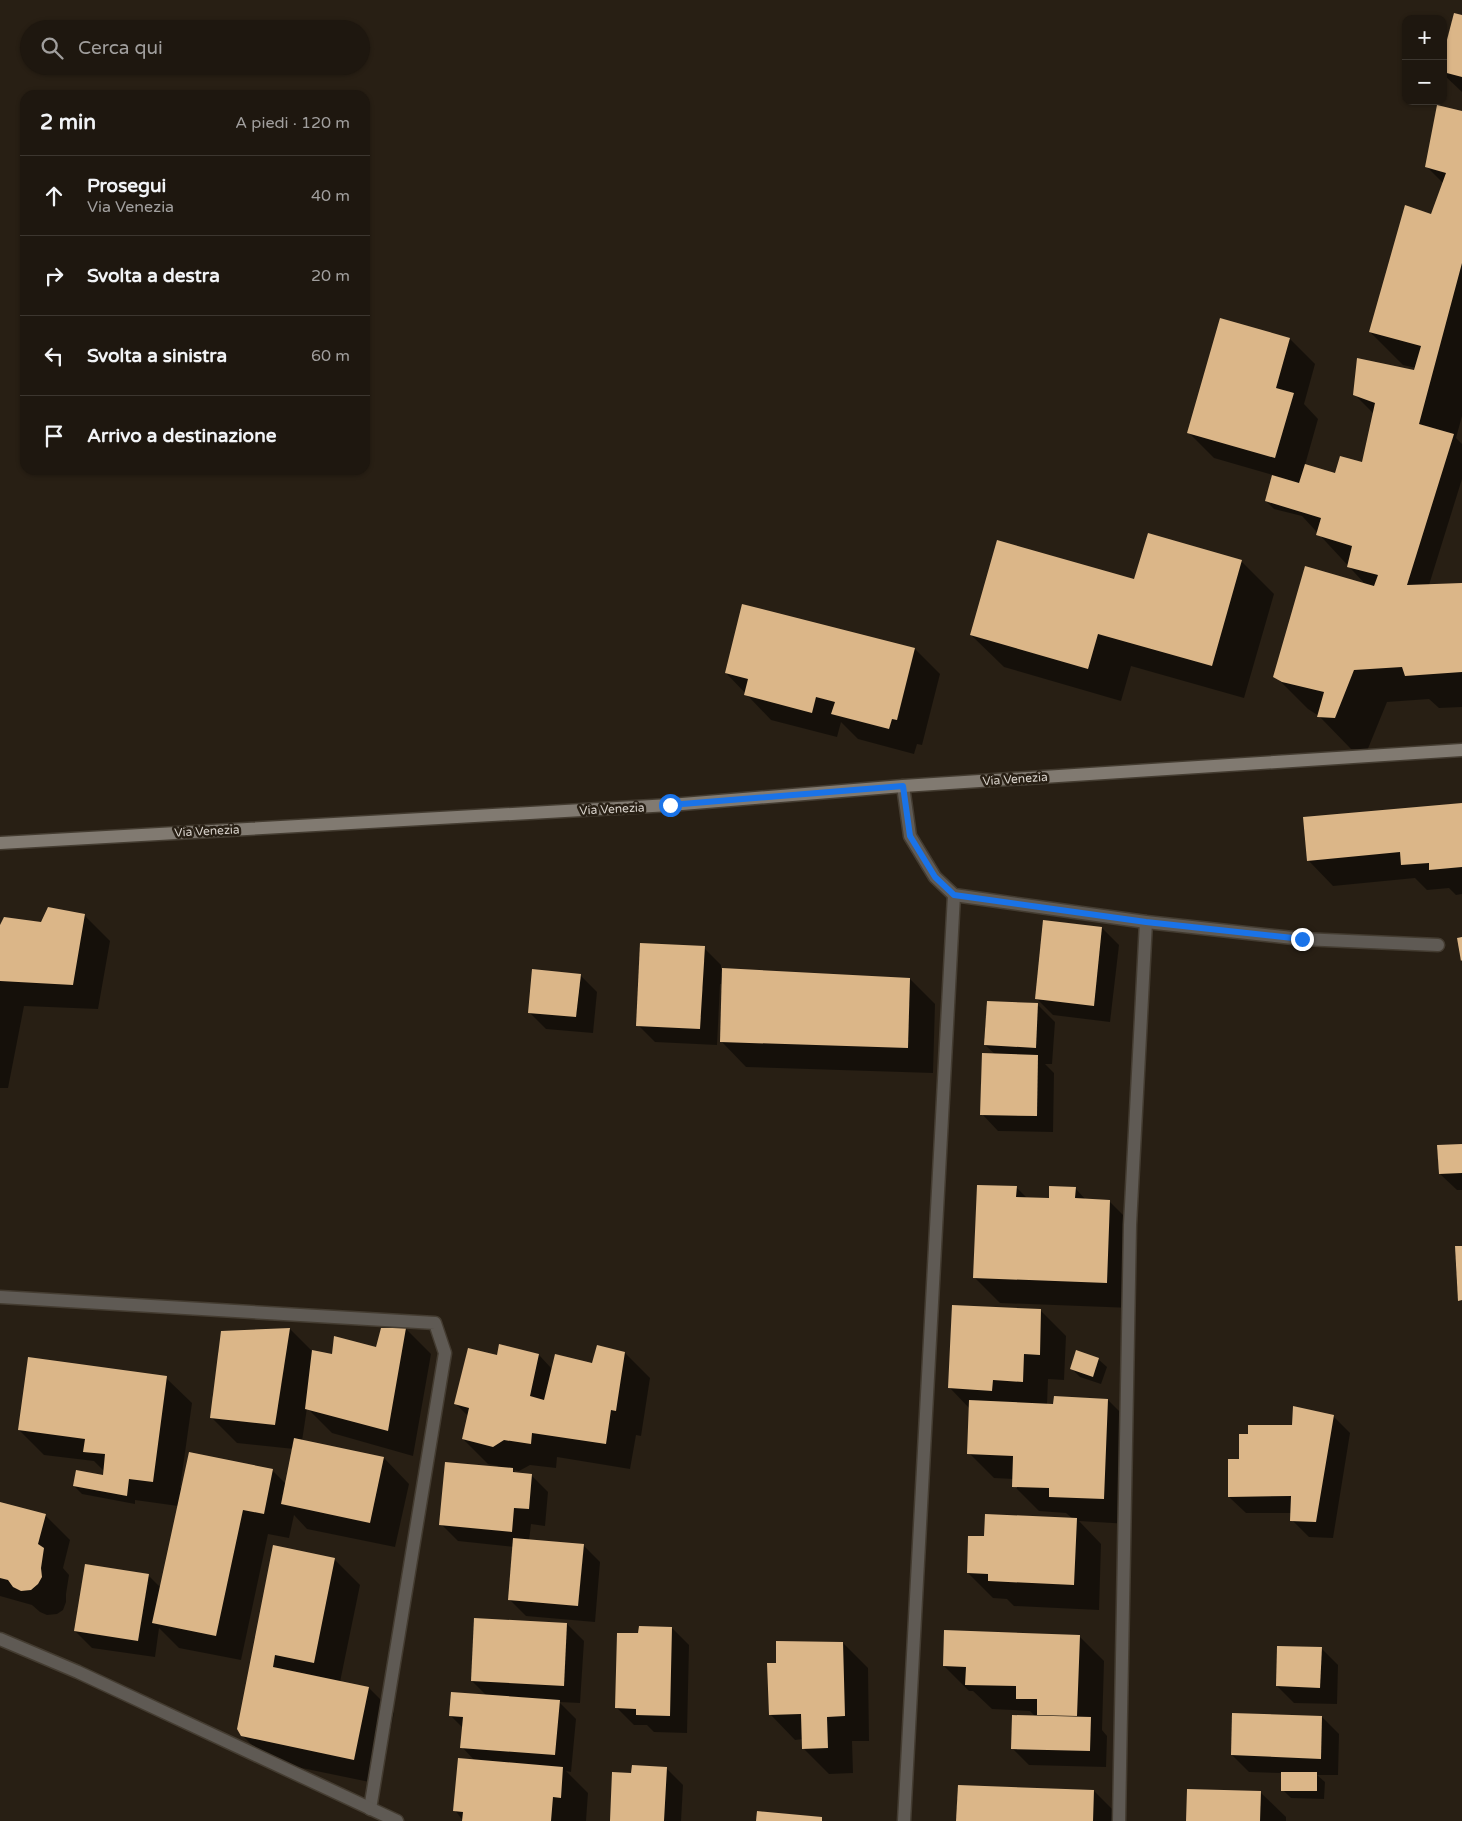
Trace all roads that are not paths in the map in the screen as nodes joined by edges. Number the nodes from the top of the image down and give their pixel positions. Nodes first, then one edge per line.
1 (1462, 750) edge
2 (903, 786) junction
3 (0, 843) edge
4 (954, 895) junction
5 (1146, 922) junction
6 (1438, 945) dead end
7 (0, 1297) edge
8 (0, 1640) edge
9 (370, 1810) junction
10 (397, 1821) edge
11 (904, 1821) edge
12 (1118, 1821) edge

1 - 2 main road, Via Venezia
2 - 3 main road, Via Venezia
2 - 4 street
4 - 5 street
4 - 11 street
5 - 6 street
5 - 12 street
7 - 9 street
8 - 9 street
9 - 10 street

